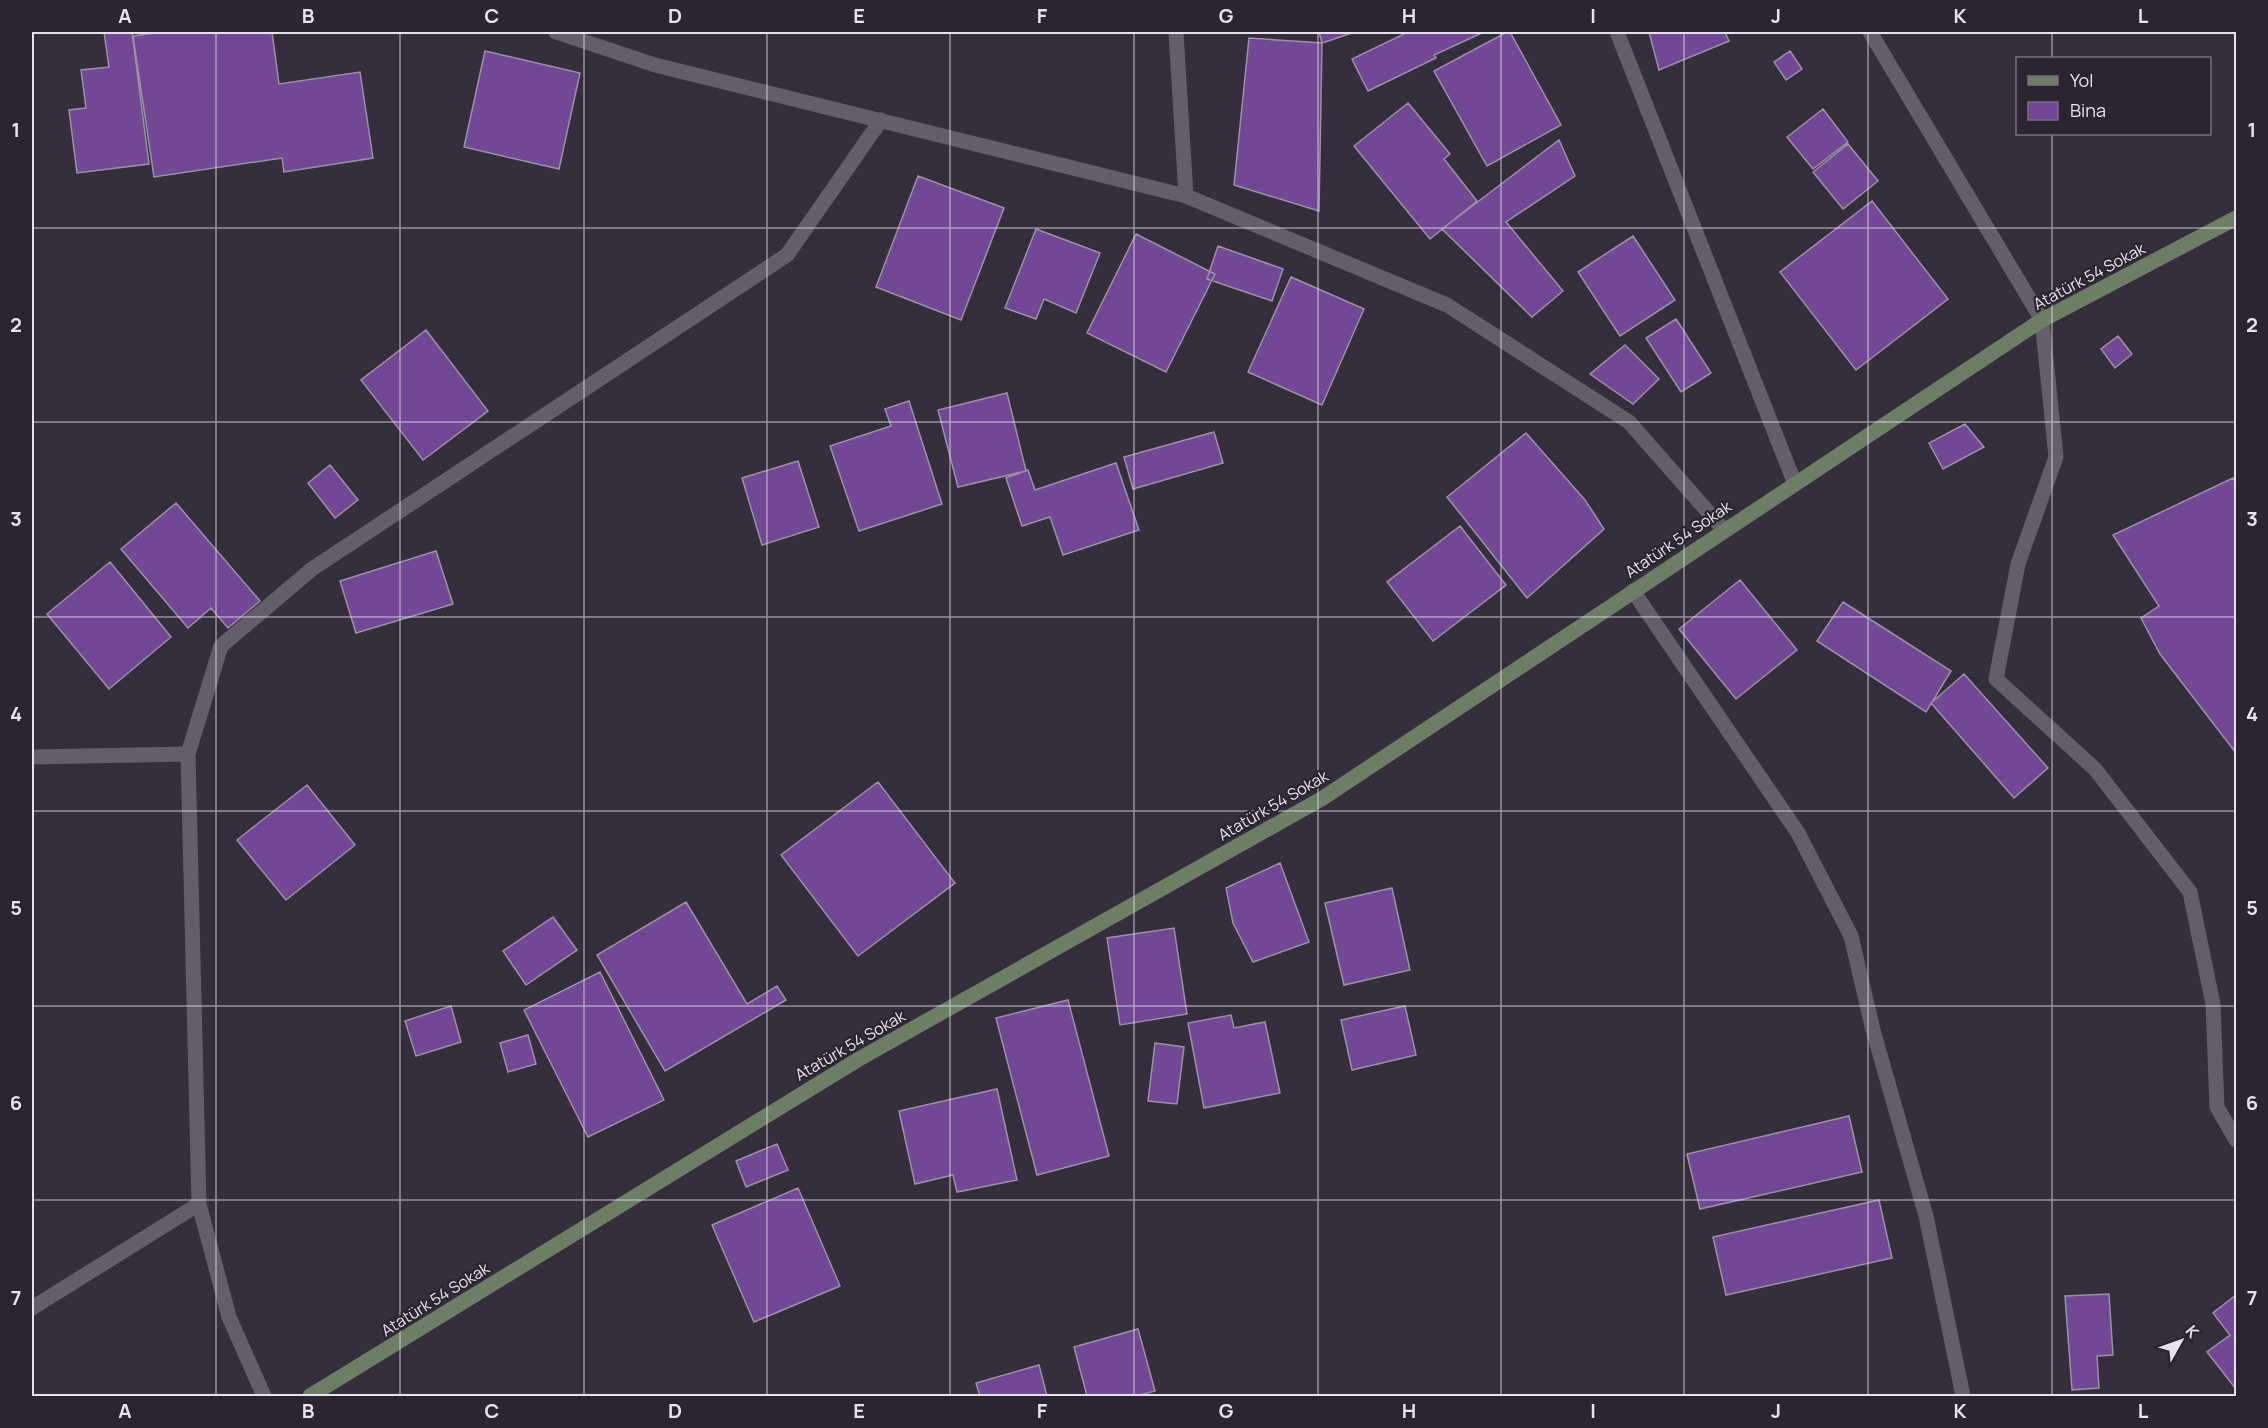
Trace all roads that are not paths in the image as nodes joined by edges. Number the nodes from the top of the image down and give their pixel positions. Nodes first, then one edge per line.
1 (556, 32) edge
2 (1176, 32) edge
3 (1617, 32) edge
4 (1870, 32) edge
5 (881, 120) junction
6 (1186, 196) junction
7 (2236, 218) edge
8 (2042, 320) junction
9 (1795, 484) junction
10 (1724, 530) junction
11 (1633, 591) junction
12 (188, 754) junction
13 (32, 757) edge
14 (2236, 1140) edge
15 (199, 1204) junction
16 (32, 1308) edge
17 (264, 1396) edge
18 (310, 1396) edge
19 (1964, 1396) edge

1 - 5 street
2 - 6 street
3 - 9 street
4 - 8 street
5 - 6 street
5 - 12 street
6 - 10 street
7 - 8 street, Atatürk 54 Sokak
8 - 9 street, Atatürk 54 Sokak
8 - 14 street
9 - 10 street, Atatürk 54 Sokak
10 - 11 street, Atatürk 54 Sokak
11 - 18 street, Atatürk 54 Sokak
11 - 19 street
12 - 13 street
12 - 15 street
15 - 16 street
15 - 17 street

